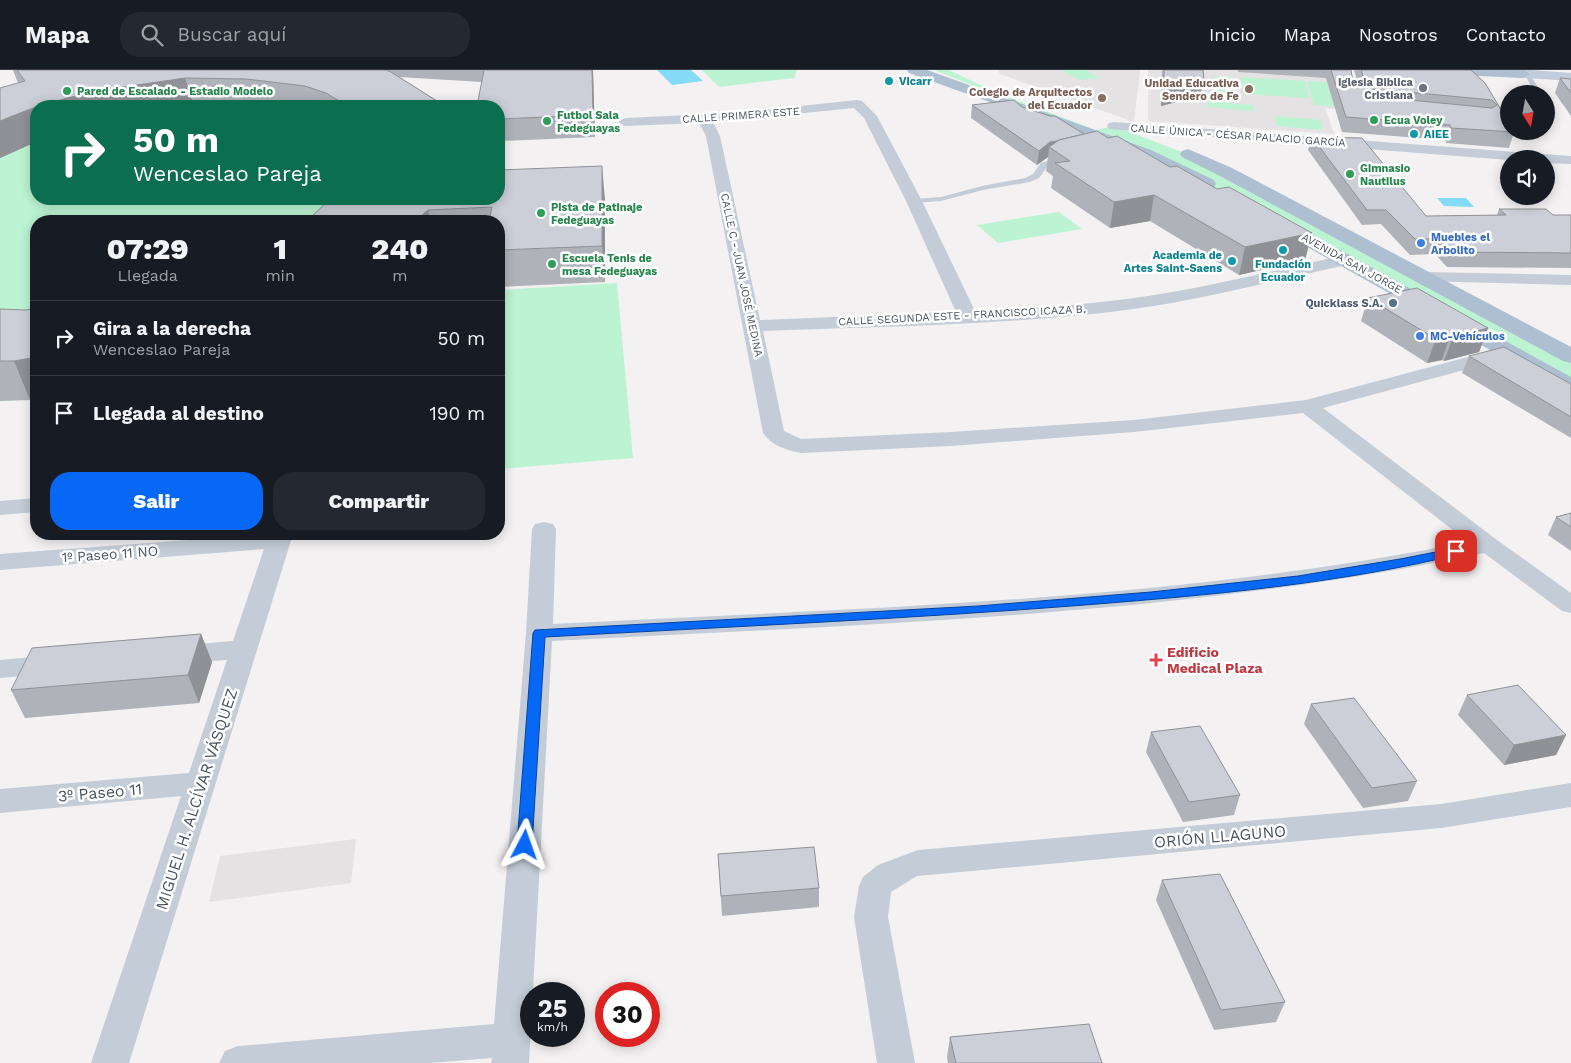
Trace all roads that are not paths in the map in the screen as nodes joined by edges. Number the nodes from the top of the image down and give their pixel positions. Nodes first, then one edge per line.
1 (897, 70) edge
2 (956, 70) edge
3 (1436, 70) edge
4 (1472, 70) edge
5 (923, 72) edge
6 (1525, 74) junction
7 (1571, 78) edge
8 (1533, 85) edge
9 (704, 119) junction
10 (624, 122) dead end
11 (1114, 126) junction
12 (1072, 155) edge
13 (1571, 160) edge
14 (1222, 191) edge
15 (914, 201) junction
16 (1263, 214) edge
17 (1346, 260) junction
18 (1425, 277) junction
19 (1571, 280) edge
20 (968, 317) junction
21 (753, 326) junction
22 (1510, 352) junction
23 (1571, 356) edge
24 (1571, 386) edge
25 (1307, 406) junction
26 (30, 506) edge
27 (0, 508) edge
28 (544, 529) dead end
29 (246, 540) edge
30 (279, 540) edge
31 (1488, 545) junction
32 (0, 562) edge
33 (1571, 604) edge
34 (539, 633) junction
35 (244, 649) junction
36 (146, 657) edge
37 (78, 662) edge
38 (0, 669) edge
39 (200, 784) junction
40 (1571, 795) edge
41 (0, 801) edge
42 (511, 1051) edge
43 (110, 1063) edge
44 (238, 1063) edge
45 (896, 1063) edge

1 - 5 main road
2 - 11 main road, AVENIDA SAN JORGE
3 - 6 main road
4 - 6 main road
5 - 14 main road
6 - 7 main road
6 - 8 lane
9 - 10 street, CALLE PRIMERA ESTE
9 - 15 street, CALLE PRIMERA ESTE
9 - 21 street, CALLE C - JUAN JOSÉ MEDINA
11 - 13 street, CALLE ÚNICA - CÉSAR PALACIO GARCÍA
11 - 18 main road, AVENIDA SAN JORGE
12 - 15 lane
15 - 20 street
16 - 17 main road, AVENIDA SAN JORGE
17 - 20 street, CALLE SEGUNDA ESTE - FRANCISCO ICAZA B.
17 - 22 main road, AVENIDA SAN JORGE
18 - 19 street
18 - 23 main road, AVENIDA SAN JORGE
20 - 21 street, CALLE SEGUNDA ESTE - FRANCISCO ICAZA B.
21 - 25 street, CALLE C - JUAN JOSÉ MEDINA
22 - 24 main road, AVENIDA SAN JORGE
22 - 25 street
25 - 31 street
26 - 27 street
28 - 34 street
29 - 32 street, 1º Paseo 11 NO
30 - 35 street, MIGUEL H. ALCÍVAR VÁSQUEZ
31 - 33 street
31 - 34 street
34 - 42 street
35 - 36 street
35 - 39 street, MIGUEL H. ALCÍVAR VÁSQUEZ
37 - 38 street
39 - 41 street, 3º Paseo 11
39 - 43 street, MIGUEL H. ALCÍVAR VÁSQUEZ
40 - 45 street, ORIÓN LLAGUNO
42 - 44 street

